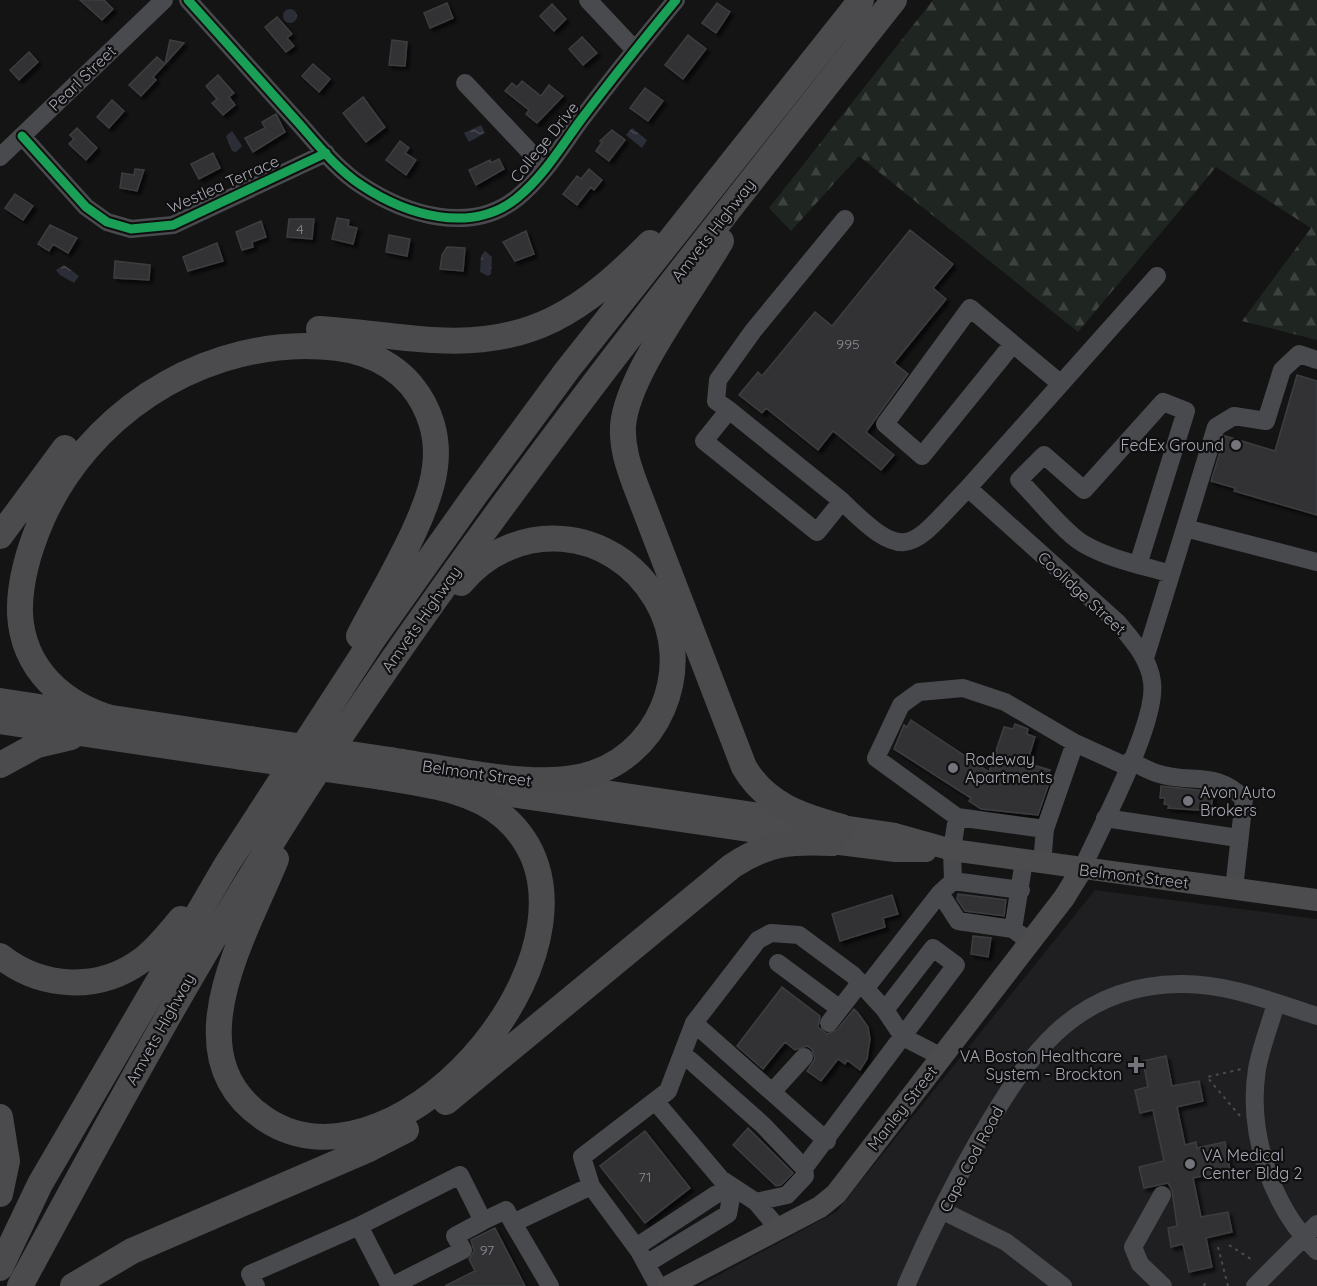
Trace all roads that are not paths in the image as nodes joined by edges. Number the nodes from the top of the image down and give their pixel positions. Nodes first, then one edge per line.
1 (164, 0) edge
2 (188, 0) edge
3 (588, 0) edge
4 (676, 0) edge
5 (861, 0) edge
6 (894, 0) edge
7 (634, 50) junction
8 (465, 83) dead end
9 (22, 136) junction
10 (744, 146) junction
11 (326, 153) junction
12 (0, 157) edge
13 (767, 161) junction
14 (545, 168) junction
15 (845, 219) dead end
16 (1157, 276) dead end
17 (1012, 345) junction
18 (1317, 360) edge
19 (1061, 384) junction
20 (729, 410) junction
21 (968, 488) junction
22 (842, 501) junction
23 (1185, 528) junction
24 (0, 536) edge
25 (1317, 562) edge
26 (1138, 565) junction
27 (1171, 574) junction
28 (1145, 658) junction
29 (381, 676) junction
30 (0, 701) edge
31 (0, 721) edge
32 (109, 728) junction
33 (306, 740) junction
34 (1075, 743) junction
35 (1129, 764) junction
36 (0, 765) edge
37 (386, 769) junction
38 (519, 779) junction
39 (412, 782) junction
40 (300, 797) junction
41 (957, 817) junction
42 (1105, 818) junction
43 (1046, 829) junction
44 (837, 835) junction
45 (1238, 838) junction
46 (952, 850) junction
47 (1033, 862) junction
48 (227, 864) junction
49 (1082, 869) junction
50 (946, 887) junction
51 (1234, 889) junction
52 (1021, 890) junction
53 (1317, 900) edge
54 (1022, 935) junction
55 (0, 956) edge
56 (778, 963) dead end
57 (862, 986) junction
58 (1276, 1003) junction
59 (885, 1010) junction
60 (1317, 1016) edge
61 (694, 1023) junction
62 (903, 1037) junction
63 (804, 1057) dead end
64 (942, 1057) junction
65 (682, 1058) junction
66 (773, 1091) junction
67 (656, 1101) junction
68 (0, 1117) edge
69 (827, 1141) junction
70 (804, 1168) junction
71 (591, 1186) junction
72 (733, 1187) junction
73 (0, 1194) edge
74 (1162, 1195) dead end
75 (756, 1202) junction
76 (943, 1211) junction
77 (483, 1221) junction
78 (513, 1223) junction
79 (1317, 1224) edge
80 (359, 1226) junction
81 (778, 1228) junction
82 (1303, 1237) junction
83 (636, 1247) junction
84 (1317, 1251) edge
85 (646, 1264) junction
86 (0, 1268) edge
87 (20, 1286) edge
88 (73, 1286) edge
89 (256, 1286) edge
90 (391, 1286) edge
91 (550, 1286) edge
92 (658, 1286) edge
93 (669, 1286) edge
94 (906, 1286) edge
95 (1063, 1286) edge
96 (1163, 1286) edge
97 (1255, 1286) edge

1 - 9 street, Pearl Street
2 - 11 street, College Drive
3 - 7 street
4 - 7 street, College Drive
5 - 10 highway, Amvets Highway
6 - 13 highway, Amvets Highway
7 - 14 street, College Drive
8 - 14 street
9 - 11 street, Westlea Terrace
9 - 12 street, Pearl Street
10 - 24 highway
10 - 33 highway, Amvets Highway
11 - 14 street, College Drive
13 - 29 highway, Amvets Highway
13 - 44 highway
15 - 20 street
16 - 19 street
17 - 17 street
17 - 19 street
18 - 23 street
19 - 21 street
20 - 22 street
20 - 22 street
21 - 22 street
21 - 28 street, Coolidge Street
23 - 25 street
23 - 27 street
26 - 26 street
26 - 27 street
27 - 28 street
28 - 35 street, Coolidge Street
29 - 38 highway
29 - 40 highway, Amvets Highway
30 - 32 highway, Belmont Street
31 - 32 highway, Belmont Street
32 - 33 highway
32 - 36 highway
32 - 37 highway, Belmont Street, bridge
33 - 48 highway, Amvets Highway
34 - 35 street
34 - 41 street
34 - 43 street
35 - 42 street, Coolidge Street
35 - 45 street
37 - 38 highway, Belmont Street
37 - 39 highway, Belmont Street
38 - 44 main road, Belmont Street
39 - 40 highway
39 - 44 main road, Belmont Street
40 - 87 highway, Amvets Highway
41 - 43 street
41 - 46 street
42 - 45 street
42 - 49 street, Coolidge Street
43 - 47 street
44 - 46 main road, Belmont Street
44 - 88 highway
45 - 51 street
46 - 47 main road, Belmont Street
46 - 50 street
47 - 49 main road, Belmont Street
47 - 52 street
48 - 55 highway
48 - 86 highway, Amvets Highway
49 - 51 main road, Belmont Street
49 - 54 main road, Manley Street
50 - 52 street
50 - 54 street
50 - 57 street
51 - 53 main road, Belmont Street
52 - 54 street
54 - 64 main road, Manley Street
56 - 57 street
57 - 59 street
57 - 61 street
58 - 60 street, Cape Cod Road
58 - 76 street, Cape Cod Road
58 - 82 street
59 - 62 street
59 - 62 street
61 - 65 street
61 - 66 street
62 - 64 street
62 - 69 street
63 - 66 street
64 - 81 main road, Manley Street
65 - 67 street
65 - 70 street
66 - 69 street
67 - 71 street
67 - 72 street
68 - 73 highway
69 - 70 street
70 - 75 street
71 - 78 street
71 - 83 street
72 - 75 street
72 - 83 street
72 - 85 street
74 - 96 street
75 - 81 street
76 - 94 street, Cape Cod Road
76 - 95 street
77 - 78 street
77 - 80 street
77 - 90 street
78 - 91 street
79 - 82 street
80 - 89 street
80 - 90 street
81 - 93 main road, Manley Street
82 - 84 street
82 - 97 street
83 - 85 street
85 - 92 street

